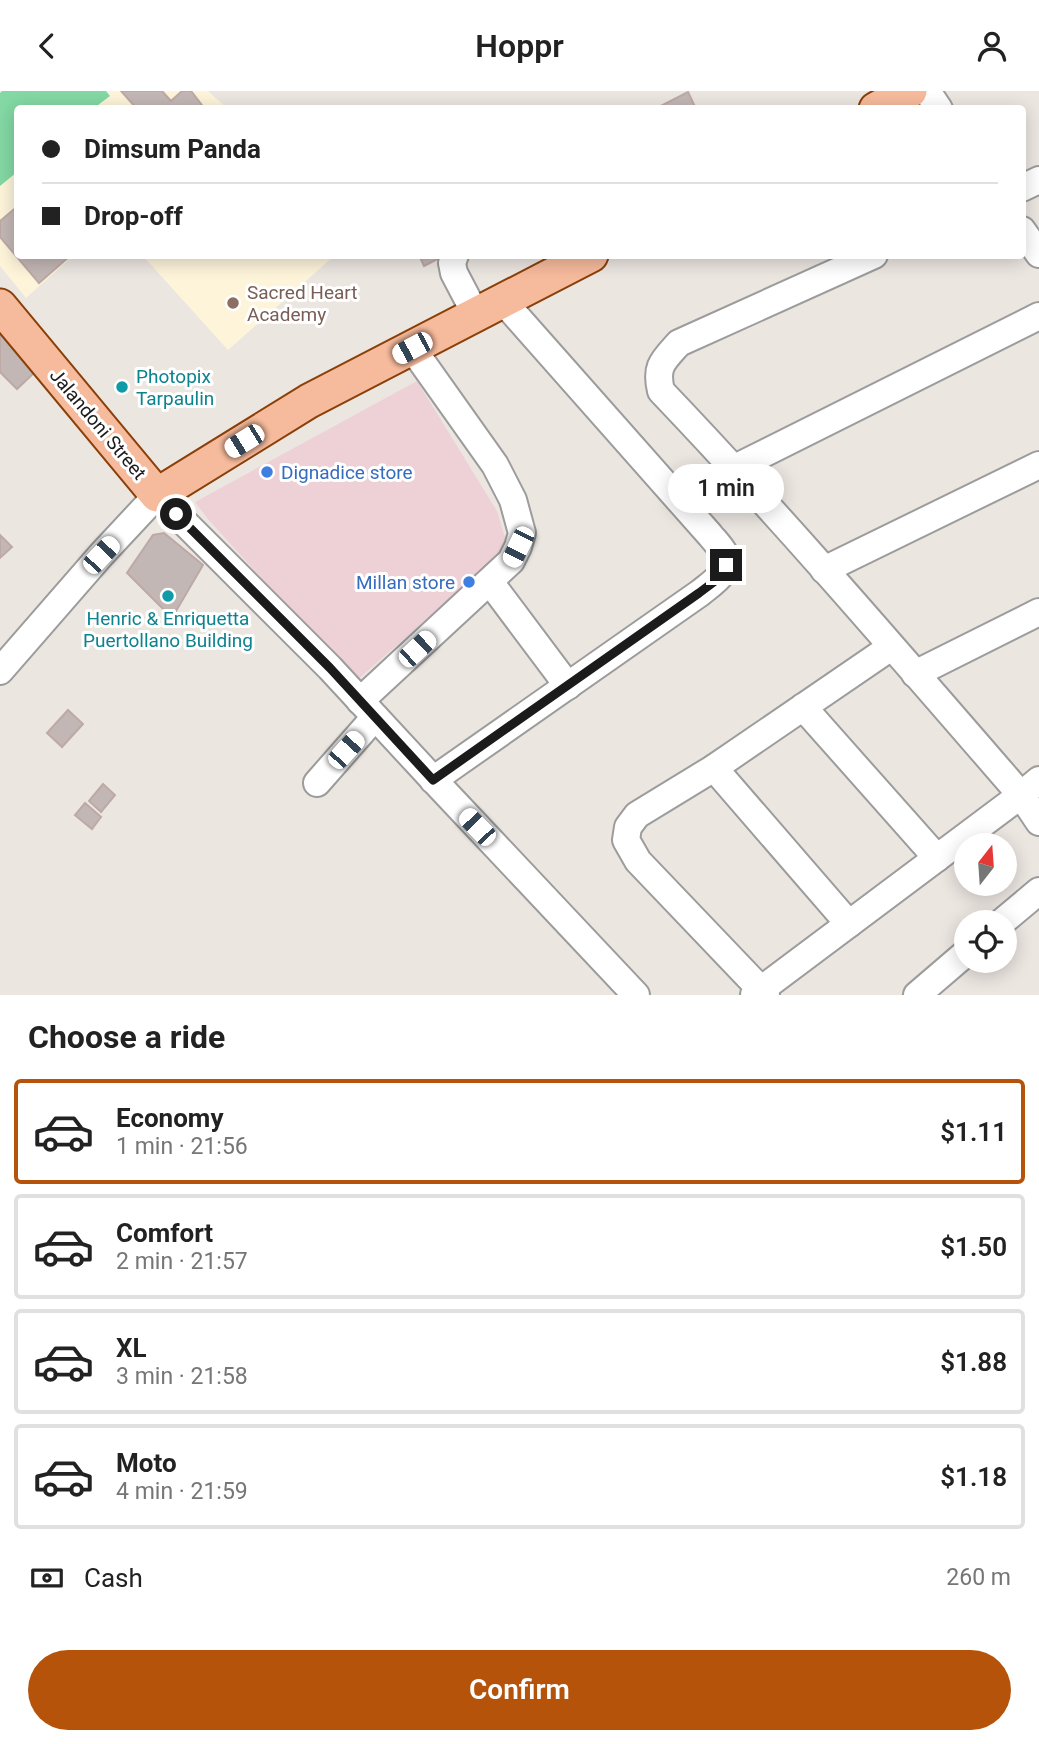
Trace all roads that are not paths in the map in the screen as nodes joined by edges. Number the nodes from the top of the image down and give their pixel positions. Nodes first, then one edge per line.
1 (910, 91) edge
2 (884, 105) edge
3 (1026, 236) edge
4 (1039, 254) edge
5 (454, 259) edge
6 (583, 259) edge
7 (865, 259) edge
8 (489, 308) junction
9 (1, 309) edge
10 (1039, 316) edge
11 (412, 348) junction
12 (1039, 465) edge
13 (735, 468) junction
14 (157, 495) junction
15 (824, 570) junction
16 (490, 582) junction
17 (1039, 612) edge
18 (891, 647) junction
19 (0, 671) edge
20 (915, 674) junction
21 (568, 686) junction
22 (803, 707) junction
23 (368, 709) junction
24 (714, 768) junction
25 (433, 780) junction
26 (317, 783) dead end
27 (1030, 788) edge
28 (1039, 822) edge
29 (937, 858) junction
30 (1039, 891) edge
31 (1016, 910) edge
32 (849, 924) junction
33 (954, 963) edge
34 (760, 993) edge
35 (636, 995) edge
36 (917, 995) edge

1 - 2 main road
3 - 4 street
5 - 8 street
6 - 8 main road
7 - 13 street
8 - 11 main road
8 - 21 street
9 - 14 main road, Jalandoni Street
10 - 13 street
11 - 14 main road
11 - 16 street
12 - 15 street
13 - 15 street
14 - 19 street
14 - 23 street, Jalandoni Street
15 - 18 street
16 - 21 street
16 - 23 street
17 - 20 street
18 - 20 street
18 - 22 street
20 - 27 street
21 - 25 street
22 - 24 street
22 - 29 street
23 - 25 street, Jalandoni Street
23 - 26 street
24 - 32 street
24 - 34 street
25 - 35 street, Jalandoni Street
27 - 28 street
27 - 29 street
29 - 32 street
30 - 31 street
32 - 34 street
33 - 36 street

